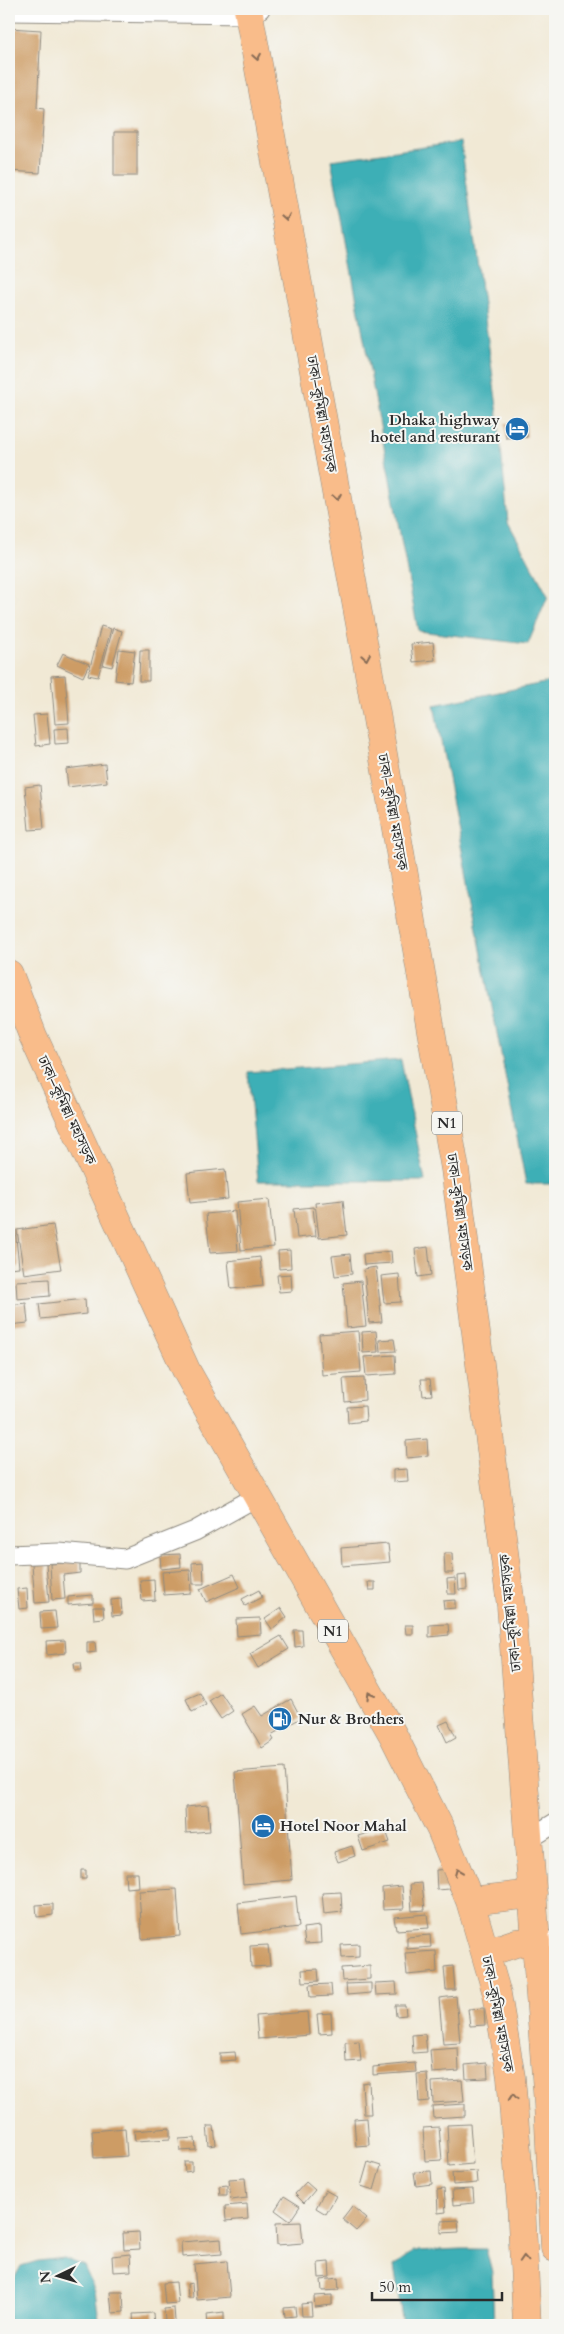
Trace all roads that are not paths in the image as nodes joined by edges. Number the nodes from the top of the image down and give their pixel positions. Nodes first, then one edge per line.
1 (253, 10) edge
2 (9, 11) edge
3 (9, 974) edge
4 (256, 1497) junction
5 (9, 1555) edge
6 (555, 1823) edge
7 (529, 1839) junction
8 (533, 1894) junction
9 (470, 1901) junction
10 (546, 1941) edge
11 (486, 1953) junction
12 (555, 2248) edge
13 (527, 2325) edge

1 - 2 street
1 -> 7 highway, ঢাকা–কুমিল্লা মহাসড়ক / N1
3 - 4 highway, ঢাকা–কুমিল্লা মহাসড়ক / N1
4 - 5 street
9 -> 4 highway, ঢাকা–কুমিল্লা মহাসড়ক / N1
6 - 7 street
7 - 8 highway, ঢাকা–কুমিল্লা মহাসড়ক / N1
8 - 9 highway
8 - 10 highway, ঢাকা–কুমিল্লা মহাসড়ক / N1
9 - 11 highway, ঢাকা–কুমিল্লা মহাসড়ক / N1
10 - 11 highway
10 - 12 highway, ঢাকা–কুমিল্লা মহাসড়ক / N1
13 -> 11 highway, ঢাকা–কুমিল্লা মহাসড়ক / N1

